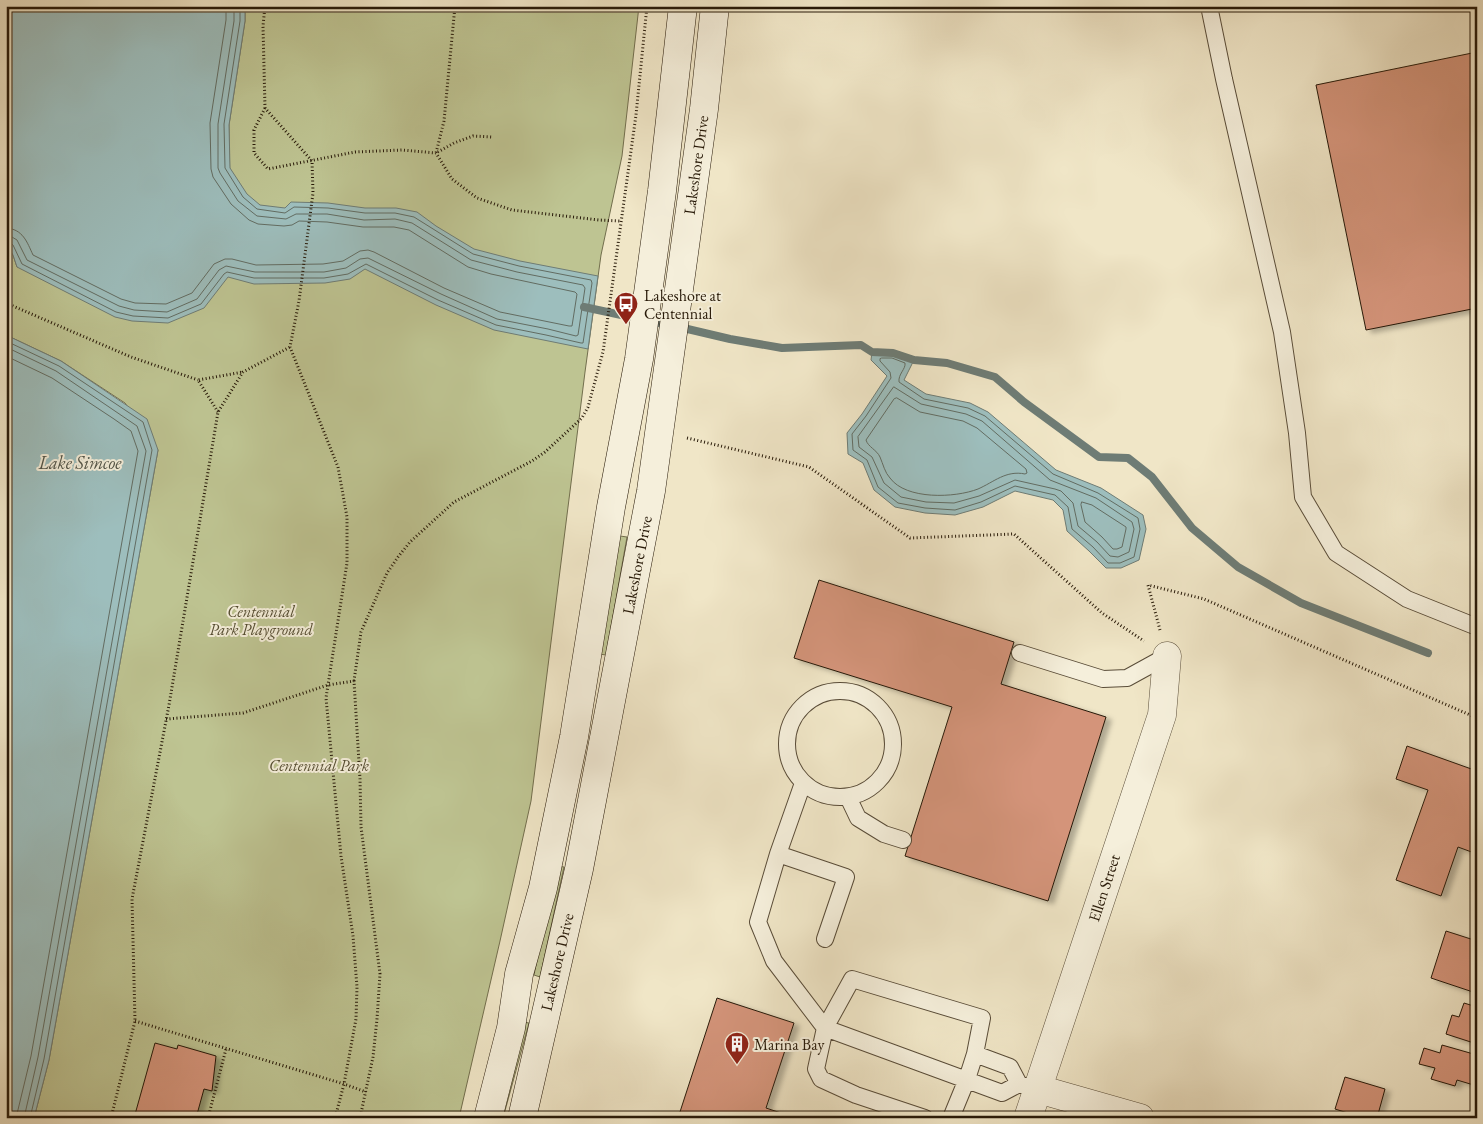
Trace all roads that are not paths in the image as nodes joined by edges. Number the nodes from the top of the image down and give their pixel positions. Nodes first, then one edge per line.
1 (683, 6) edge
2 (715, 6) edge
3 (1209, 6) edge
4 (1477, 627) edge
5 (1020, 653) dead end
6 (1167, 656) joint
7 (803, 783) junction
8 (848, 797) junction
9 (903, 840) dead end
10 (778, 854) junction
11 (825, 939) dead end
12 (825, 1028) junction
13 (975, 1054) junction
14 (967, 1079) junction
15 (1028, 1086) junction
16 (488, 1118) edge
17 (522, 1118) edge
18 (925, 1118) edge
19 (951, 1118) edge
20 (1028, 1118) edge
21 (1140, 1118) edge

1 - 16 main road
2 - 17 main road, Lakeshore Drive
3 - 4 lane
5 - 6 lane
6 - 15 main road, Ellen Street
7 - 8 lane
7 - 8 lane
7 - 10 lane
8 - 9 lane
10 - 11 lane
10 - 12 lane
12 - 13 lane
12 - 14 lane
12 - 18 lane
13 - 14 lane
13 - 15 lane
14 - 15 lane
14 - 19 lane
15 - 20 main road, Ellen Street
15 - 21 main road

